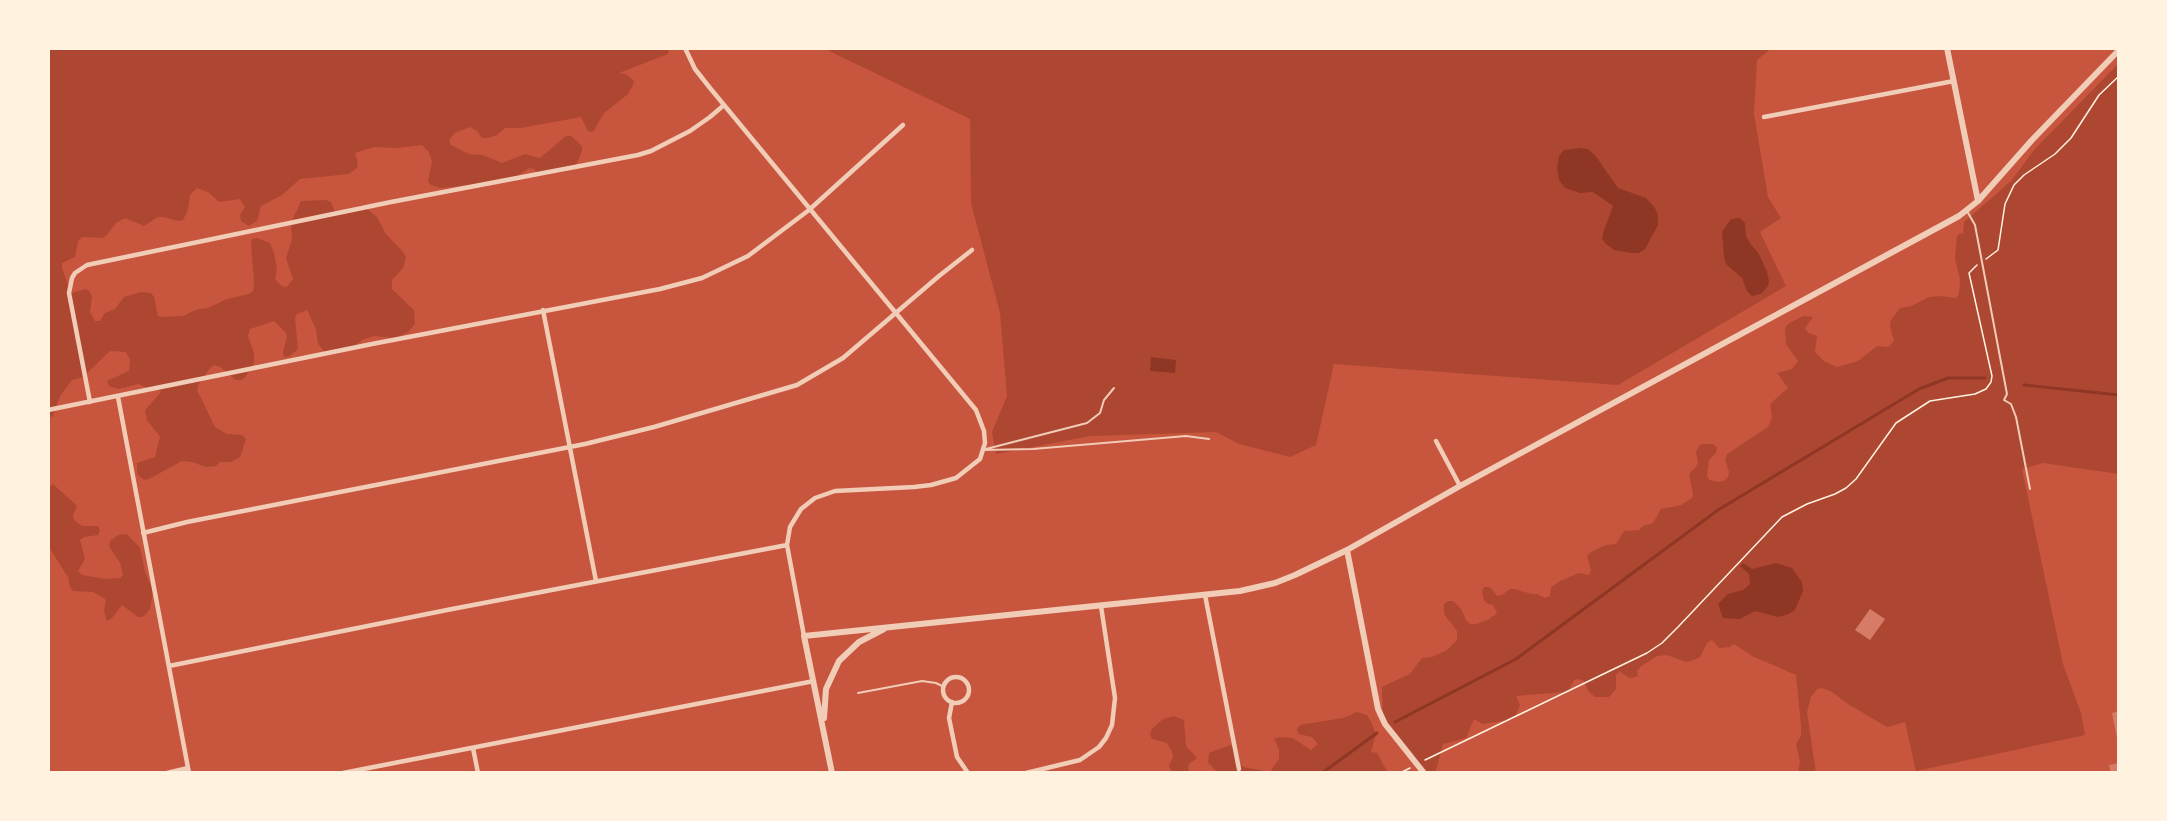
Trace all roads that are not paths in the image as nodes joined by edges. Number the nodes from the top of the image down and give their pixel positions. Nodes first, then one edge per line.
1 (1947, 48) edge
2 (685, 50) edge
3 (2119, 50) edge
4 (1954, 81) junction
5 (724, 105) junction
6 (1764, 117) dead end
7 (903, 125) dead end
8 (1978, 201) junction
9 (809, 210) junction
10 (1967, 211) junction
11 (972, 250) dead end
12 (543, 310) junction
13 (896, 314) junction
14 (1114, 388) dead end
15 (118, 397) junction
16 (90, 402) junction
17 (48, 410) edge
18 (1209, 439) dead end
19 (1436, 441) dead end
20 (569, 447) junction
21 (983, 450) junction
22 (1460, 486) junction
23 (2030, 489) dead end
24 (143, 533) junction
25 (787, 545) junction
26 (1347, 550) junction
27 (596, 581) junction
28 (1205, 595) junction
29 (1101, 606) junction
30 (887, 627) junction
31 (804, 636) junction
32 (169, 666) junction
33 (814, 681) junction
34 (944, 687) junction
35 (858, 693) dead end
36 (952, 702) junction
37 (824, 728) junction
38 (473, 748) junction
39 (1239, 769) dead end
40 (189, 771) edge
41 (167, 773) edge
42 (343, 773) edge
43 (478, 773) edge
44 (832, 773) edge
45 (968, 773) edge
46 (1026, 773) edge
47 (1424, 773) edge

1 - 4 street
2 - 5 street
3 - 8 street
4 - 6 street
4 - 8 street
5 - 9 street
5 - 16 street
7 - 9 street
8 - 10 street
9 - 12 street
9 - 13 street
10 - 22 street
10 - 23 lane
11 - 13 street
12 - 15 street
12 - 20 street
13 - 20 street
13 - 21 street
14 - 21 lane
15 - 16 street
15 - 24 street
16 - 17 street
18 - 21 lane
19 - 22 street
20 - 24 street
20 - 27 street
21 - 25 street
22 - 26 street
24 - 32 street
25 - 27 street
25 - 31 street
26 - 28 street
26 - 47 street
27 - 32 street
28 - 29 street
28 - 39 street
29 - 30 street
29 - 46 street
30 - 31 street
30 - 37 street
31 - 33 street
32 - 40 street
33 - 37 street
33 - 38 street
34 - 35 lane
34 - 36 street
34 - 36 street
36 - 45 street
37 - 44 street
38 - 42 street
38 - 43 street
40 - 41 street

